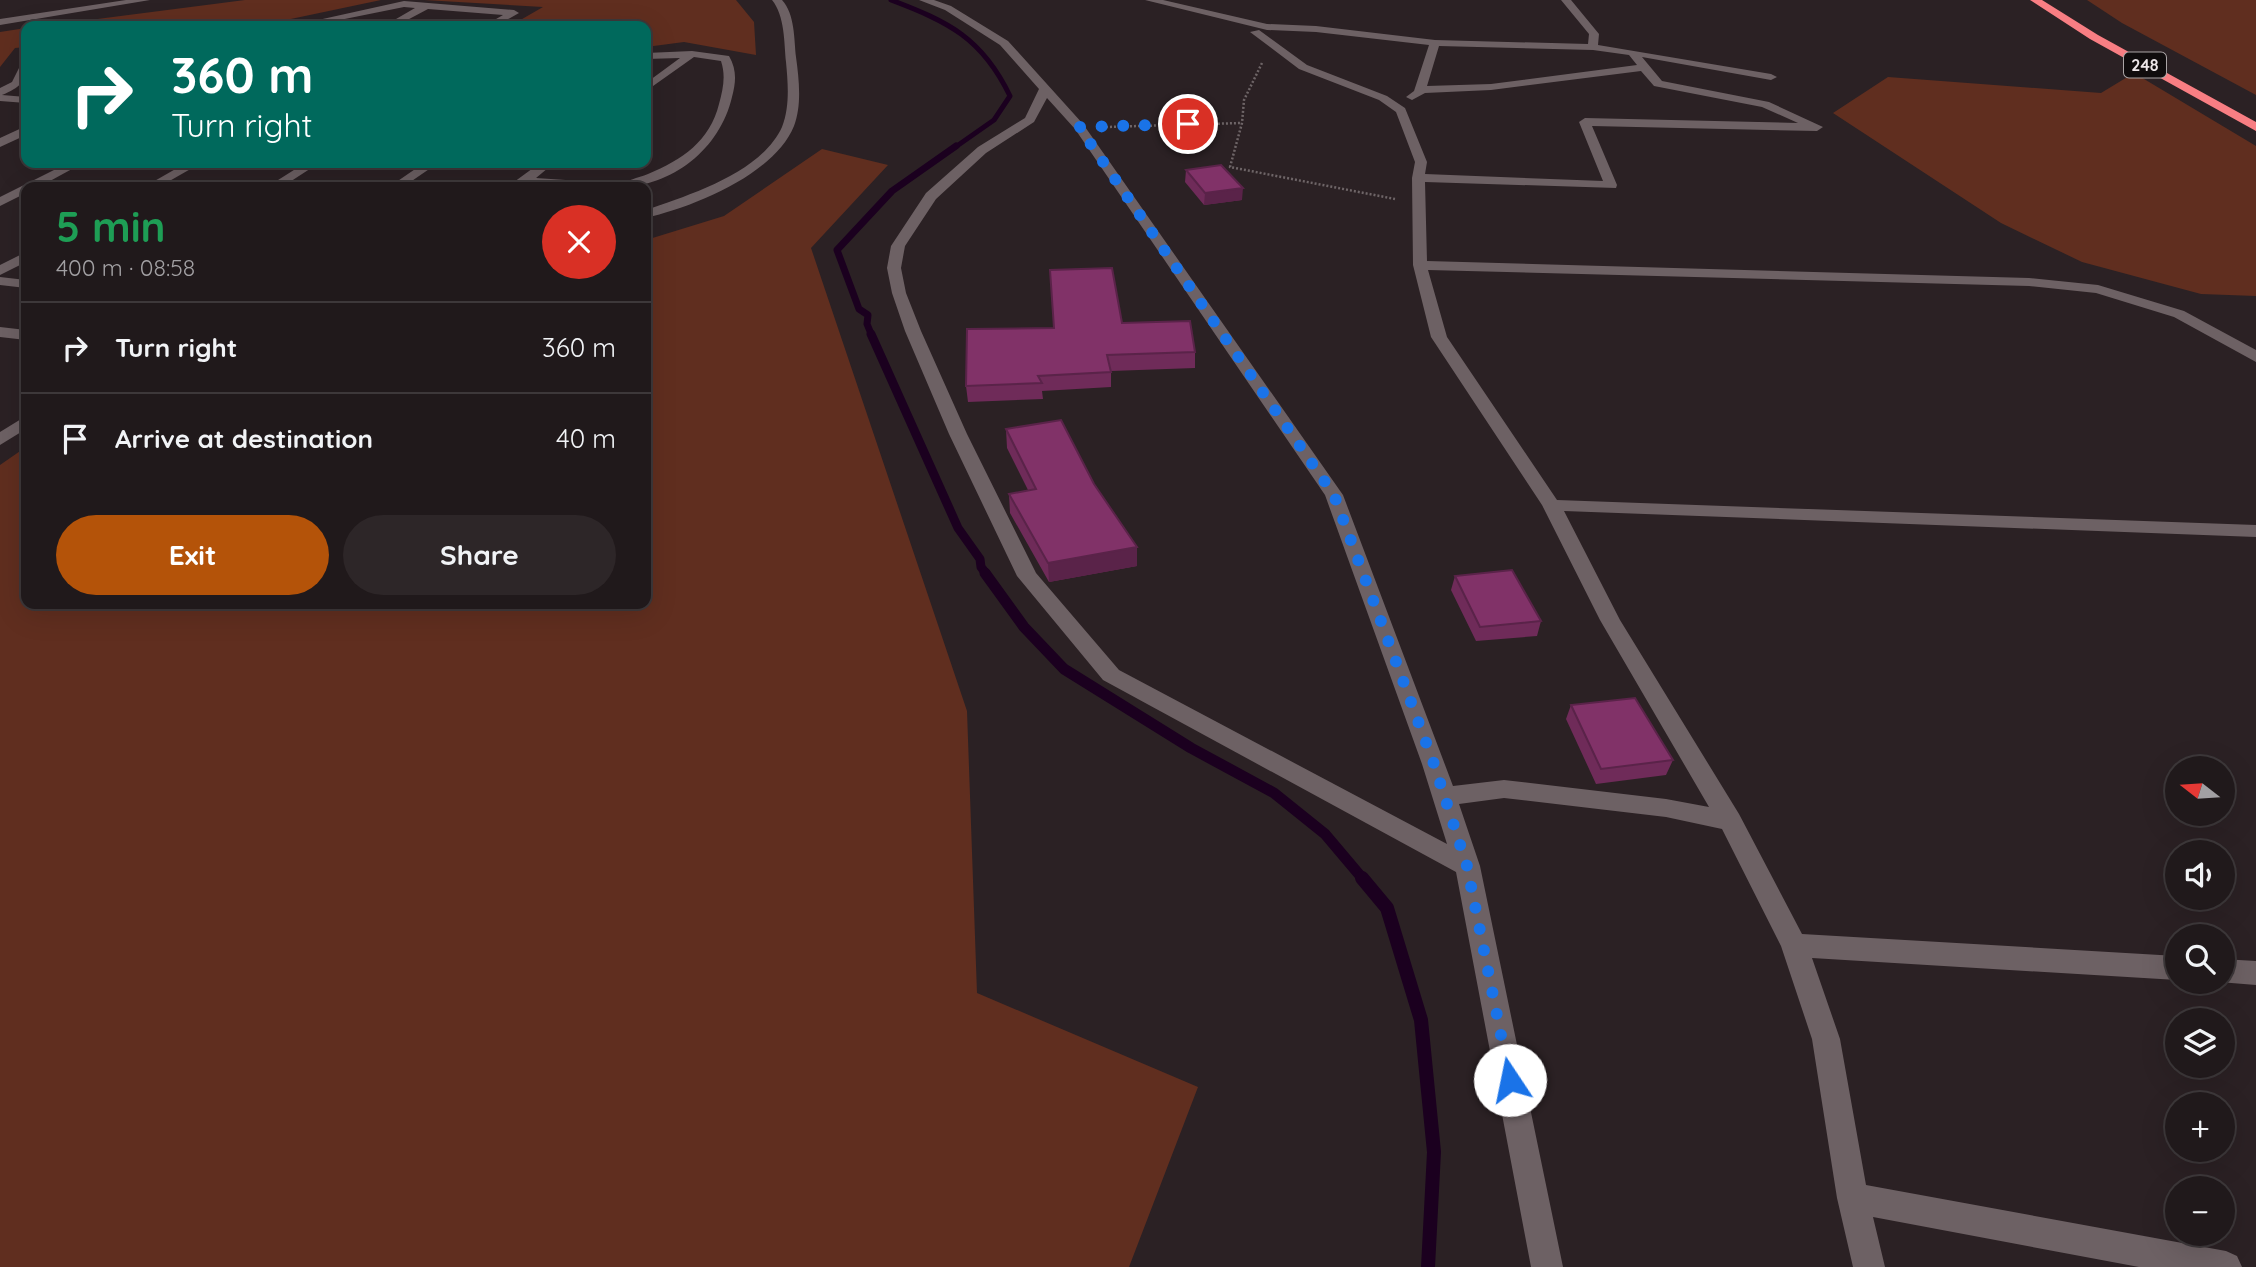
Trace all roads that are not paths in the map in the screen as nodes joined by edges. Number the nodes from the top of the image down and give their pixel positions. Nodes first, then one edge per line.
1 (145, 0) edge
2 (777, 0) edge
3 (924, 0) edge
4 (1150, 0) edge
5 (1566, 0) edge
6 (2035, 0) edge
7 (2046, 0) edge
8 (428, 6) junction
9 (321, 21) edge
10 (399, 21) edge
11 (499, 21) edge
12 (0, 22) edge
13 (1255, 32) road end
14 (1435, 43) junction
15 (1593, 47) junction
16 (1632, 52) junction
17 (692, 54) junction
18 (651, 55) edge
19 (1644, 67) junction
20 (1771, 77) dead end
21 (21, 84) edge
22 (651, 84) edge
23 (0, 90) edge
24 (1420, 90) junction
25 (1044, 91) junction
26 (0, 98) edge
27 (21, 100) edge
28 (1394, 106) junction
29 (2256, 120) edge
30 (2256, 127) edge
31 (21, 132) edge
32 (0, 143) edge
33 (67, 168) edge
34 (186, 168) edge
35 (305, 168) edge
36 (424, 168) edge
37 (541, 168) edge
38 (1418, 178) junction
39 (39, 182) edge
40 (159, 182) edge
41 (281, 182) edge
42 (403, 182) edge
43 (523, 182) edge
44 (639, 182) edge
45 (21, 191) edge
46 (0, 202) edge
47 (651, 212) edge
48 (21, 259) edge
49 (1420, 265) junction
50 (0, 271) edge
51 (0, 281) edge
52 (21, 283) edge
53 (0, 332) edge
54 (21, 334) edge
55 (2256, 357) edge
56 (1551, 505) junction
57 (2256, 531) edge
58 (1444, 796) junction
59 (1730, 821) junction
60 (1467, 866) junction
61 (1794, 946) junction
62 (2165, 967) edge
63 (2235, 972) edge
64 (2256, 973) edge
65 (1853, 1198) junction
66 (1547, 1267) edge
67 (1868, 1267) edge
68 (2226, 1267) edge

1 - 12 street
2 - 47 street
3 - 25 street
4 - 14 street
5 - 15 street
6 - 30 highway, 248
7 - 29 highway, 248
8 - 9 street
8 - 10 street
8 - 11 street
13 - 28 street
14 - 15 street
14 - 24 street
15 - 16 street
16 - 19 street
16 - 20 street
17 - 18 street
17 - 22 street
17 - 44 street
19 - 24 street
19 - 38 street
21 - 23 street
24 - 28 street
25 - 58 street
25 - 60 street
26 - 27 street
28 - 38 street
31 - 32 street
33 - 39 street
34 - 40 street
35 - 41 street
36 - 42 street
37 - 43 street
38 - 49 street
45 - 46 street
48 - 50 street
49 - 55 street
49 - 56 street
51 - 52 street
53 - 54 street
56 - 57 street
56 - 59 street
58 - 59 street
58 - 60 street
59 - 61 street
60 - 66 street
61 - 62 street
61 - 65 street
63 - 64 street
65 - 67 street
65 - 68 street

